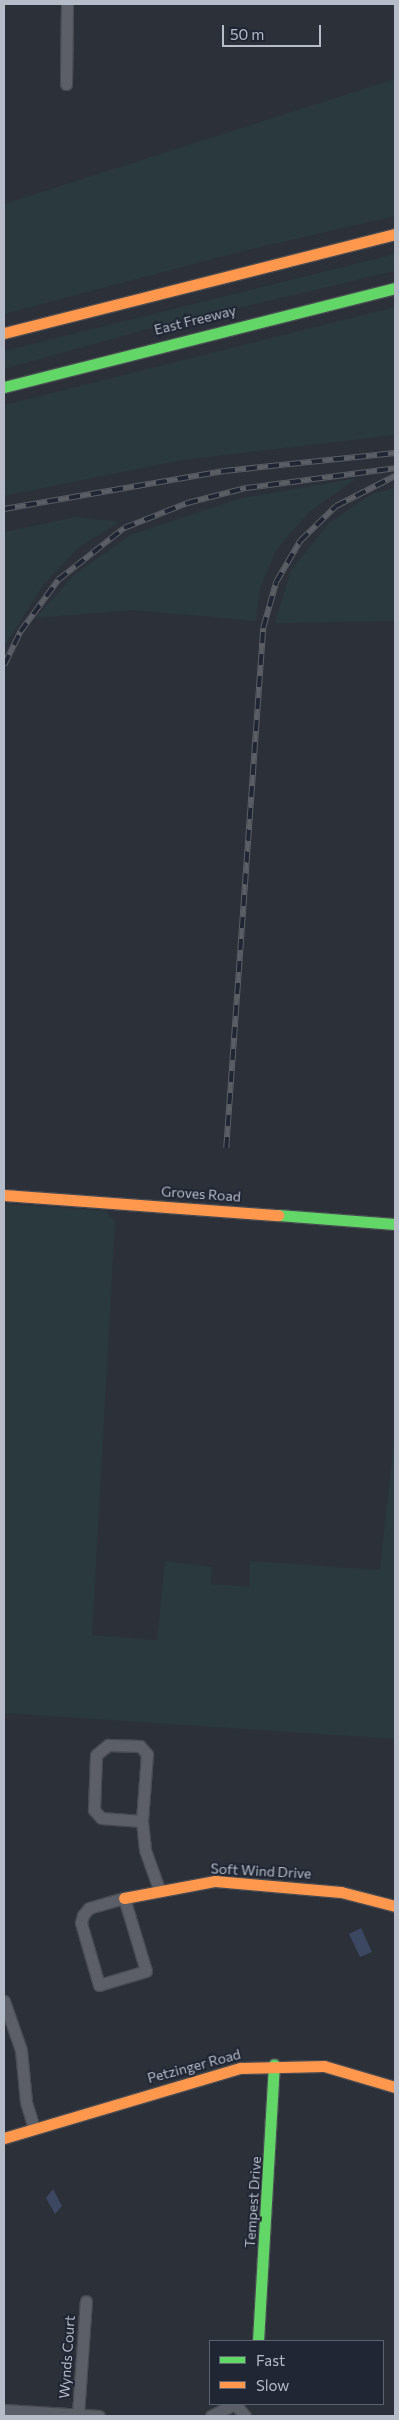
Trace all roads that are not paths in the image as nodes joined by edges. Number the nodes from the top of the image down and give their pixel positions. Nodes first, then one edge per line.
1 (67, 4) edge
2 (66, 84) dead end
3 (395, 234) edge
4 (395, 288) edge
5 (4, 333) edge
6 (4, 387) edge
7 (4, 1195) edge
8 (395, 1224) edge
9 (142, 1821) junction
10 (159, 1889) junction
11 (124, 1898) junction
12 (395, 1906) edge
13 (4, 2001) edge
14 (274, 2064) junction
15 (395, 2087) edge
16 (34, 2129) junction
17 (4, 2138) edge
18 (86, 2301) dead end
19 (258, 2340) edge
20 (233, 2405) edge
21 (236, 2405) edge
22 (4, 2410) edge
23 (78, 2414) junction
24 (99, 2416) edge
25 (211, 2416) edge
26 (244, 2416) edge

1 - 2 street
3 - 5 main road
4 - 6 main road, East Freeway
7 - 8 main road, Groves Road
9 - 9 street
9 - 10 street
10 - 11 main road, Soft Wind Drive
10 - 12 main road, Soft Wind Drive
11 - 11 street, Soft Wind Drive
13 - 16 street
14 - 15 main road, Petzinger Road
14 - 16 main road, Petzinger Road
14 - 19 main road, Tempest Drive
16 - 17 main road, Petzinger Road
18 - 23 street, Wynds Court
20 - 25 street
21 - 26 street
22 - 23 street
23 - 24 street

